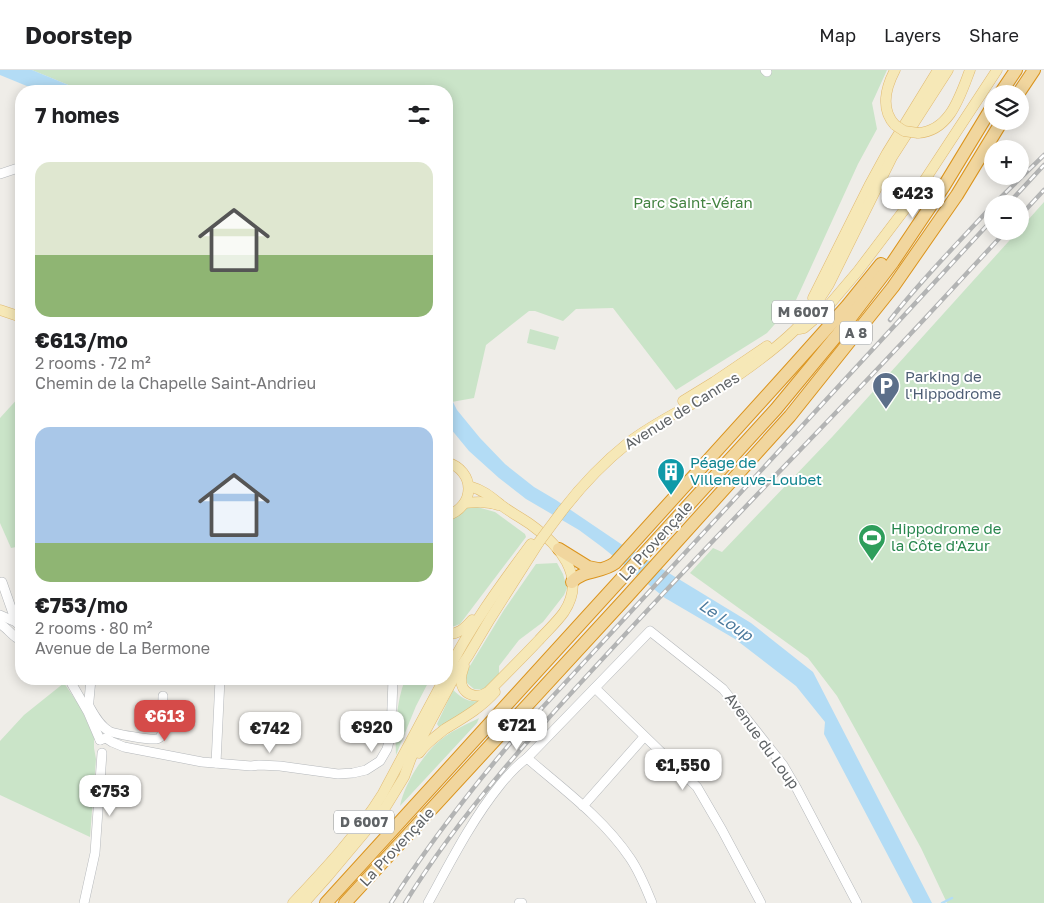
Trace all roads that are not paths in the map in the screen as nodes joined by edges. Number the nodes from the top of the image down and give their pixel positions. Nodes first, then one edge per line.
1 (895, 70) edge
2 (938, 70) edge
3 (948, 70) edge
4 (970, 70) edge
5 (997, 70) edge
6 (1016, 70) edge
7 (1034, 70) edge
8 (1006, 85) edge
9 (1024, 85) edge
10 (984, 120) edge
11 (997, 130) edge
12 (15, 170) edge
13 (0, 174) edge
14 (944, 186) junction
15 (0, 310) edge
16 (15, 315) edge
17 (795, 330) junction
18 (453, 464) edge
19 (584, 480) junction
20 (469, 486) junction
21 (464, 504) junction
22 (502, 505) junction
23 (560, 509) joint
24 (453, 514) edge
25 (537, 541) junction
26 (560, 549) junction
27 (603, 569) junction
28 (2, 582) dead end
29 (572, 582) junction
30 (491, 598) junction
31 (15, 614) edge
32 (0, 615) edge
33 (15, 622) edge
34 (0, 624) edge
35 (453, 634) edge
36 (15, 636) edge
37 (468, 656) junction
38 (453, 661) edge
39 (518, 663) junction
40 (453, 679) edge
41 (72, 685) edge
42 (90, 685) edge
43 (220, 685) edge
44 (392, 685) edge
45 (435, 685) edge
46 (441, 685) edge
47 (450, 685) edge
48 (595, 688) junction
49 (163, 696) dead end
50 (88, 709) junction
51 (417, 729) junction
52 (644, 738) junction
53 (100, 740) junction
54 (108, 749) junction
55 (527, 758) junction
56 (216, 763) junction
57 (404, 777) junction
58 (583, 806) junction
59 (84, 903) edge
60 (293, 903) edge
61 (304, 903) edge
62 (326, 903) edge
63 (345, 903) edge
64 (428, 903) edge
65 (652, 903) edge
66 (761, 903) edge
67 (857, 903) edge

1 - 4 main road, bridge
2 - 19 main road, Avenue de Cannes / M 6007
3 - 17 main road, Avenue de Cannes / M 6007
5 - 17 main road
6 - 8 highway
7 - 9 highway
10 - 14 highway, La Provençale / A 8
11 - 63 highway, La Provençale / A 8
12 - 13 street
14 - 27 highway
14 - 62 highway, La Provençale / A 8
15 - 16 main road
17 - 19 main road, Avenue de Cannes / M 6007
18 - 20 main road
19 - 23 main road, Avenue de Cannes / M 6007
20 - 21 main road
20 - 22 main road
21 - 22 main road
21 - 24 main road
22 - 26 main road
23 - 25 main road, Avenue de Cannes / D 6007, bridge
25 - 30 main road, Avenue de Cannes / D 6007
25 - 37 main road, Avenue de Cannes / D 6007
26 - 27 highway
26 - 29 main road
27 - 29 highway
28 - 31 street
29 - 39 main road
30 - 35 main road
30 - 38 main road, Avenue de Cannes / D 6007
32 - 33 street
34 - 36 street
37 - 39 main road
37 - 40 main road, Avenue de Cannes / D 6007
39 - 57 main road
41 - 50 street
42 - 50 street
43 - 56 street
44 - 56 street
45 - 51 main road
46 - 51 main road, D 6007
47 - 57 main road, Avenue de Cannes / D 6007
48 - 52 street
48 - 55 street
48 - 67 street, Avenue du Loup
49 - 50 street
50 - 53 street
51 - 60 main road, D 6007
52 - 58 street
52 - 66 street
53 - 54 street
53 - 54 street
54 - 56 street
54 - 59 street
55 - 58 street
55 - 64 street
57 - 61 main road, Avenue de Cannes / D 6007
58 - 65 street

